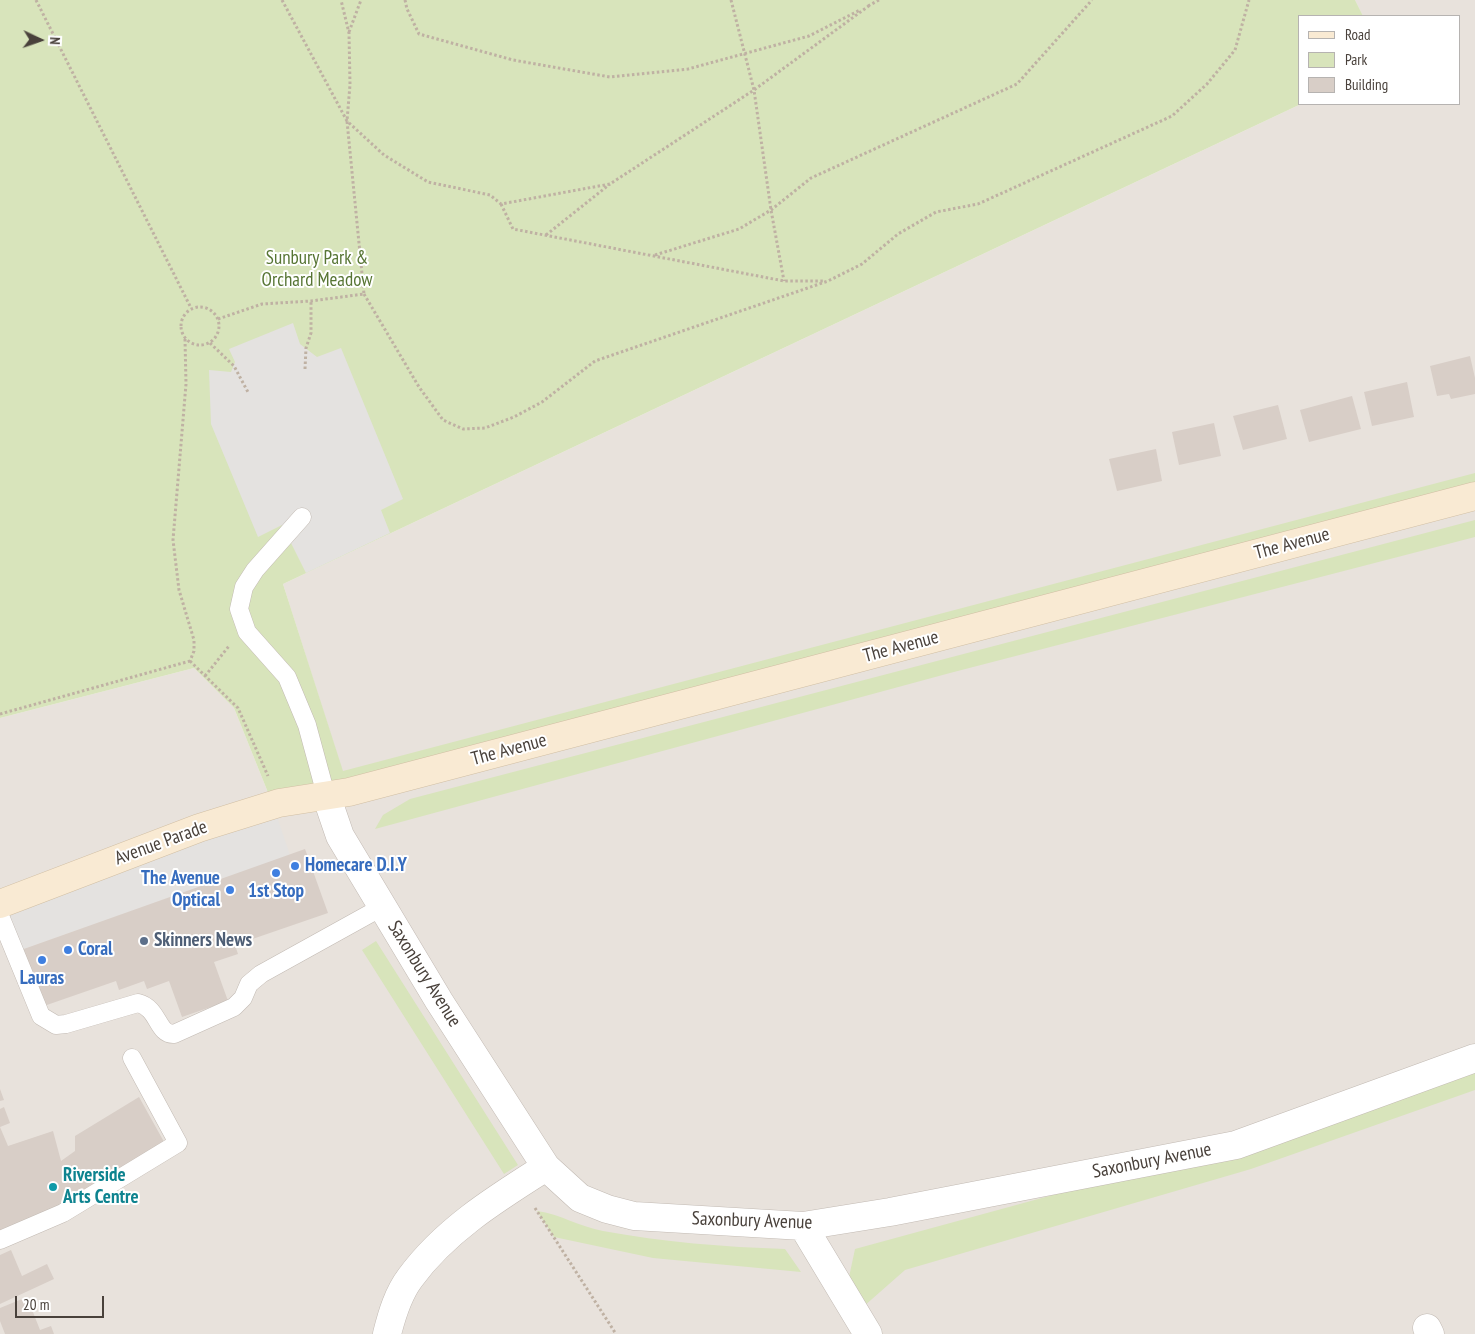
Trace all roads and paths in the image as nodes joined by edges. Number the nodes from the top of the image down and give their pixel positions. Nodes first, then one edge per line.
1 (36, 0) edge
2 (282, 0) edge
3 (341, 0) edge
4 (361, 0) edge
5 (406, 0) edge
6 (731, 0) edge
7 (879, 0) edge
8 (1092, 0) edge
9 (1249, 0) edge
10 (870, 5) junction
11 (349, 33) junction
12 (746, 52) junction
13 (754, 90) junction
14 (347, 121) junction
15 (610, 184) junction
16 (501, 204) junction
17 (771, 210) junction
18 (545, 235) junction
19 (654, 255) junction
20 (828, 280) junction
21 (784, 281) junction
22 (364, 294) junction
23 (311, 301) junction
24 (191, 308) junction
25 (218, 319) junction
26 (184, 338) junction
27 (210, 343) junction
28 (305, 369) dead end
29 (249, 394) dead end
30 (1475, 496) edge
31 (302, 517) dead end
32 (246, 626) junction
33 (190, 661) junction
34 (205, 676) junction
35 (0, 714) edge
36 (326, 795) junction
37 (279, 804) junction
38 (0, 904) edge
39 (382, 907) junction
40 (0, 916) edge
41 (132, 1058) dead end
42 (1475, 1058) edge
43 (546, 1167) junction
44 (803, 1226) junction
45 (0, 1240) edge
46 (387, 1334) edge
47 (868, 1334) edge

1 - 24 path
2 - 14 path
3 - 11 path
4 - 11 path
5 - 12 path
6 - 12 path
7 - 10 path
8 - 17 path
9 - 20 path
10 - 12 path
10 - 13 path
11 - 14 path
12 - 13 path
13 - 15 path
13 - 17 path
14 - 16 path
14 - 22 path
15 - 16 path
15 - 18 path
16 - 18 path
17 - 19 path
17 - 21 path
18 - 19 path
19 - 21 path
20 - 21 path
20 - 22 path
22 - 23 path
23 - 25 path
23 - 28 path
24 - 25 path
24 - 26 path
25 - 27 path
26 - 27 path
26 - 33 path
27 - 29 path
30 - 36 street, The Avenue
31 - 32 lane
32 - 34 path
32 - 36 lane
33 - 34 path
33 - 35 path
34 - 37 path
36 - 37 street, Avenue Parade
36 - 39 street, Saxonbury Avenue
37 - 38 street, Avenue Parade
39 - 40 lane
39 - 43 street, Saxonbury Avenue
41 - 45 lane
42 - 44 street, Saxonbury Avenue
43 - 44 street, Saxonbury Avenue
43 - 46 street
44 - 47 street

